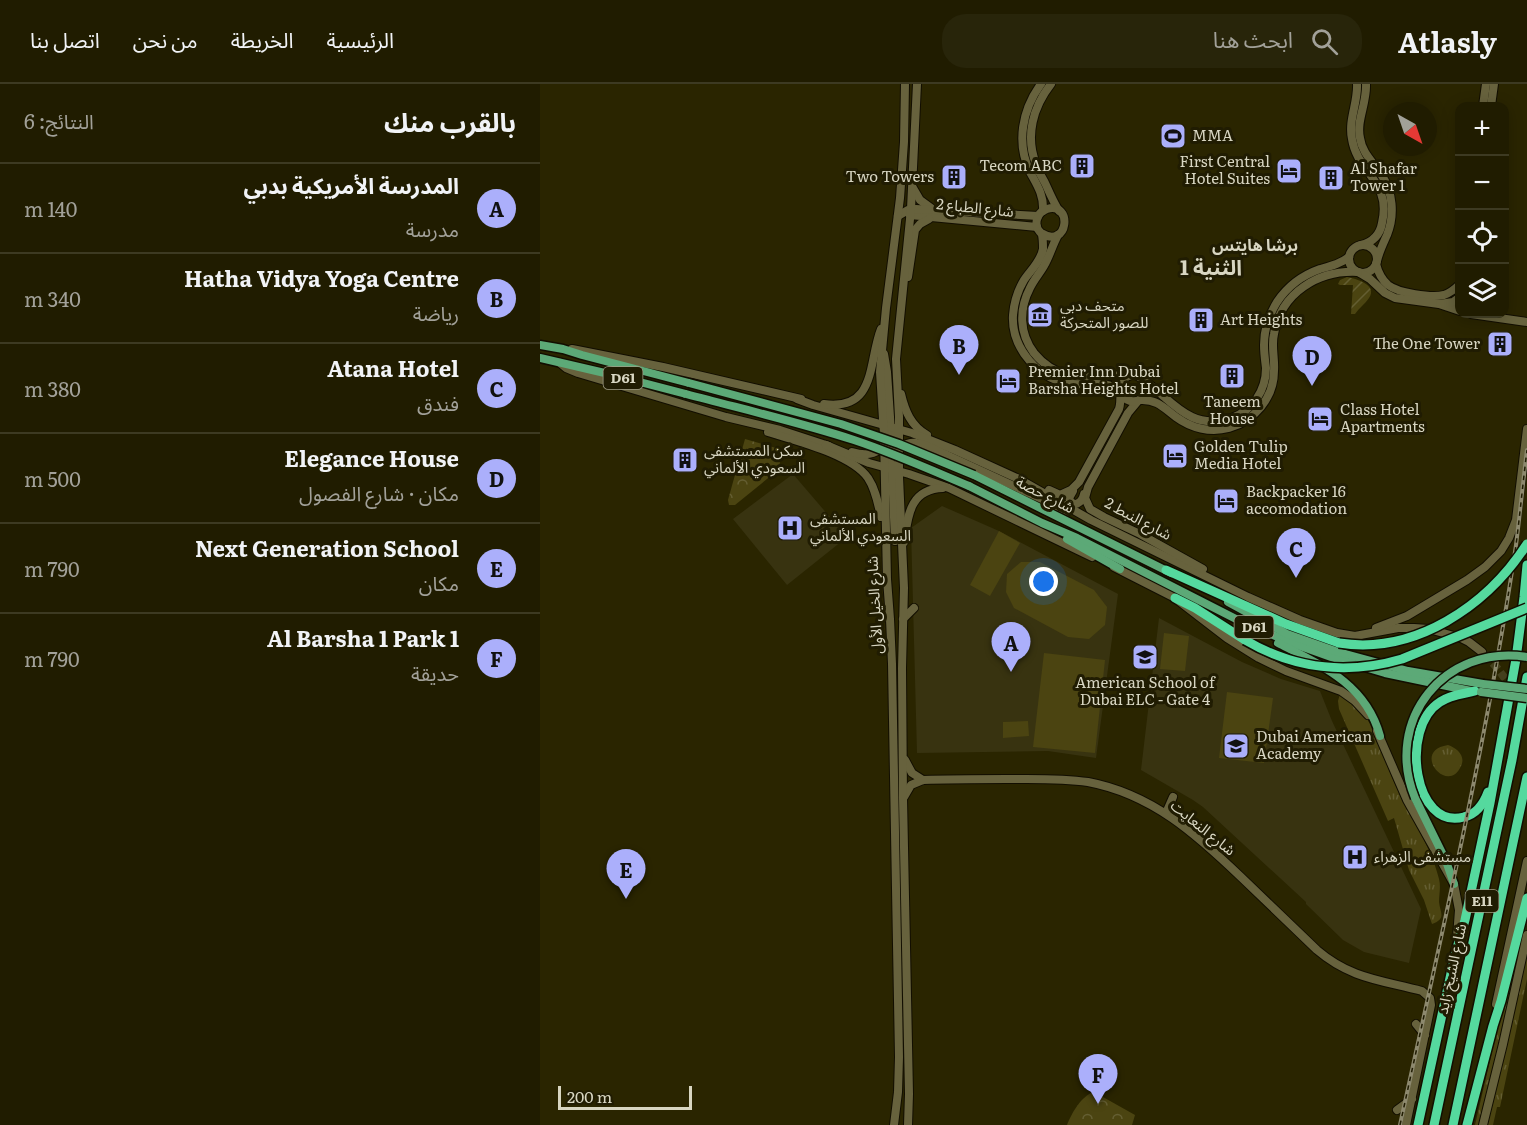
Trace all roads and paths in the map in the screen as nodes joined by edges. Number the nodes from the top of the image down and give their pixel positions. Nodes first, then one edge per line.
1 (905, 84) edge
2 (917, 84) edge
3 (1041, 84) edge
4 (1051, 84) edge
5 (1357, 84) edge
6 (1366, 84) edge
7 (1486, 84) edge
8 (1494, 84) edge
9 (1484, 102) edge
10 (1492, 102) edge
11 (904, 142) junction
12 (912, 185) junction
13 (905, 210) junction
14 (1059, 211) junction
15 (933, 214) junction
16 (1006, 214) junction
17 (1040, 214) junction
18 (1004, 225) junction
19 (1039, 230) junction
20 (1058, 235) junction
21 (1361, 245) junction
22 (1349, 257) junction
23 (1377, 262) junction
24 (905, 267) junction
25 (1359, 272) junction
26 (904, 286) junction
27 (1455, 288) edge
28 (1455, 301) edge
29 (1439, 304) junction
30 (1455, 309) edge
31 (1509, 315) edge
32 (1527, 317) edge
33 (1499, 318) edge
34 (884, 322) junction
35 (1527, 322) edge
36 (540, 345) edge
37 (563, 349) junction
38 (540, 358) edge
39 (559, 362) junction
40 (1128, 376) junction
41 (1145, 381) junction
42 (898, 382) junction
43 (1121, 393) junction
44 (796, 399) junction
45 (1139, 401) junction
46 (736, 419) junction
47 (864, 419) junction
48 (893, 427) junction
49 (1527, 429) edge
50 (887, 441) junction
51 (826, 445) junction
52 (955, 450) junction
53 (894, 453) junction
54 (892, 470) junction
55 (1019, 479) junction
56 (1079, 482) junction
57 (1088, 487) junction
58 (949, 488) junction
59 (1091, 520) junction
60 (1042, 523) junction
61 (885, 532) junction
62 (1527, 544) edge
63 (901, 549) junction
64 (1527, 565) edge
65 (1120, 569) junction
66 (1166, 570) junction
67 (903, 580) junction
68 (1248, 597) junction
69 (1175, 598) junction
70 (914, 608) dead end
71 (1527, 608) edge
72 (903, 619) junction
73 (1236, 619) junction
74 (1330, 630) junction
75 (1482, 652) tunnel mouth
76 (1527, 657) edge
77 (1527, 677) edge
78 (1479, 689) junction
79 (1527, 689) edge
80 (1527, 698) edge
81 (1505, 719) junction
82 (1380, 736) junction
83 (903, 755) junction
84 (1527, 777) edge
85 (923, 780) junction
86 (1173, 797) dead end
87 (903, 798) junction
88 (1166, 813) junction
89 (1527, 861) edge
90 (1454, 884) junction
91 (1527, 898) edge
92 (1527, 935) edge
93 (897, 945) junction
94 (1455, 955) junction
95 (906, 977) junction
96 (1428, 995) joint
97 (1416, 1024) dead end
98 (1493, 1026) junction
99 (1425, 1035) junction
100 (1481, 1075) junction
101 (1412, 1099) junction
102 (1397, 1110) dead end
103 (894, 1125) edge
104 (908, 1125) edge
105 (1406, 1125) edge
106 (1418, 1125) edge
107 (1434, 1125) edge
108 (1453, 1125) edge
109 (1467, 1125) edge
110 (1472, 1125) edge
111 (1484, 1125) edge

1 - 11 main road, شارع الخيل الأول
2 - 12 main road, شارع الخيل الأول
3 - 17 main road
4 - 14 main road
5 - 21 main road
6 - 23 main road
7 - 9 main road
8 - 10 main road
11 - 13 main road, شارع الخيل الأول
11 - 13 main road
12 - 13 main road, شارع الخيل الأول
12 - 15 main road
13 - 15 main road, شارع الطباع 2
13 - 24 main road, شارع الخيل الأول
13 - 24 main road
13 - 34 main road, شارع الخيل الأول
14 - 17 main road
14 - 20 main road
15 - 16 main road, شارع الطباع 2
15 - 18 main road, شارع الطباع 2
15 - 26 main road
16 - 17 main road, شارع الطباع 2
16 - 18 main road
17 - 19 main road
18 - 19 main road, شارع الطباع 2
19 - 20 main road
19 - 43 main road
20 - 40 main road
21 - 22 main road
21 - 23 main road
22 - 25 main road
22 - 41 main road
23 - 25 main road
23 - 27 main road
24 - 26 main road, شارع الخيل الأول
25 - 29 main road
25 - 45 main road
26 - 42 main road, شارع الخيل الأول
28 - 29 main road
29 - 30 main road
31 - 32 main road
33 - 35 main road
34 - 44 main road
34 - 48 main road, شارع الخيل الأول
36 - 37 main road, شارع حصة / D61
37 - 44 main road
37 - 66 main road, شارع حصة / D61, bridge
38 - 39 main road, شارع حصة / D61
39 - 46 main road
39 - 60 main road, شارع حصة / D61, bridge
40 - 41 main road
40 - 43 main road
41 - 45 main road
42 - 48 main road, شارع الخيل الأول
42 - 52 main road
43 - 45 main road
43 - 56 main road
44 - 47 main road
45 - 57 main road
46 - 51 main road
46 - 61 main road
47 - 48 main road
47 - 50 main road
48 - 50 main road
48 - 50 main road, شارع الخيل الأول
48 - 52 main road
48 - 53 main road, شارع الخيل الأول
49 - 74 main road
50 - 51 main road
50 - 53 main road
50 - 54 main road, شارع الخيل الأول
51 - 54 main road
52 - 55 main road
53 - 54 main road
53 - 59 main road
54 - 58 main road
54 - 61 main road, شارع الخيل الأول
54 - 63 main road, شارع الخيل الأول
54 - 67 main road
55 - 56 main road
55 - 59 main road
56 - 57 main road
57 - 68 main road, شارع النبط 2
58 - 63 main road
58 - 65 main road
59 - 68 main road
60 - 65 main road
60 - 73 main road, شارع حصة / D61
61 - 93 main road, شارع الخيل الأول
62 - 66 highway, bridge
63 - 67 main road, شارع الخيل الأول
64 - 81 highway
65 - 69 main road
66 - 78 main road, شارع حصة / D61
67 - 72 main road, شارع الخيل الأول
68 - 74 main road
69 - 71 highway, bridge
69 - 82 main road
70 - 72 main road
72 - 83 main road, شارع الخيل الأول
73 - 78 main road, شارع حصة / D61
73 - 82 main road
74 - 75 main road
76 - 90 main road, bridge
77 - 107 highway, شارع الشيخ زايد / E11
78 - 79 main road, شارع حصة / D61, bridge
78 - 80 main road, شارع حصة / D61, bridge
78 - 81 highway
81 - 94 highway
82 - 90 main road
83 - 85 main road
83 - 87 main road, شارع الخيل الأول
84 - 108 highway, E11
85 - 87 main road
85 - 88 main road, شارع النعايت
86 - 88 main road
87 - 95 main road, شارع الخيل الأول
88 - 96 main road, شارع النعايت
89 - 98 main road
90 - 94 main road
91 - 98 highway
92 - 111 main road
93 - 95 main road
93 - 103 main road, شارع الخيل الأول
94 - 106 highway
95 - 104 main road, شارع الخيل الأول
96 - 99 main road, شارع الشيخ زايد
97 - 99 main road
98 - 100 highway
99 - 101 main road, شارع الشيخ زايد
100 - 109 highway
100 - 110 highway
101 - 102 main road
101 - 105 main road, شارع الشيخ زايد

